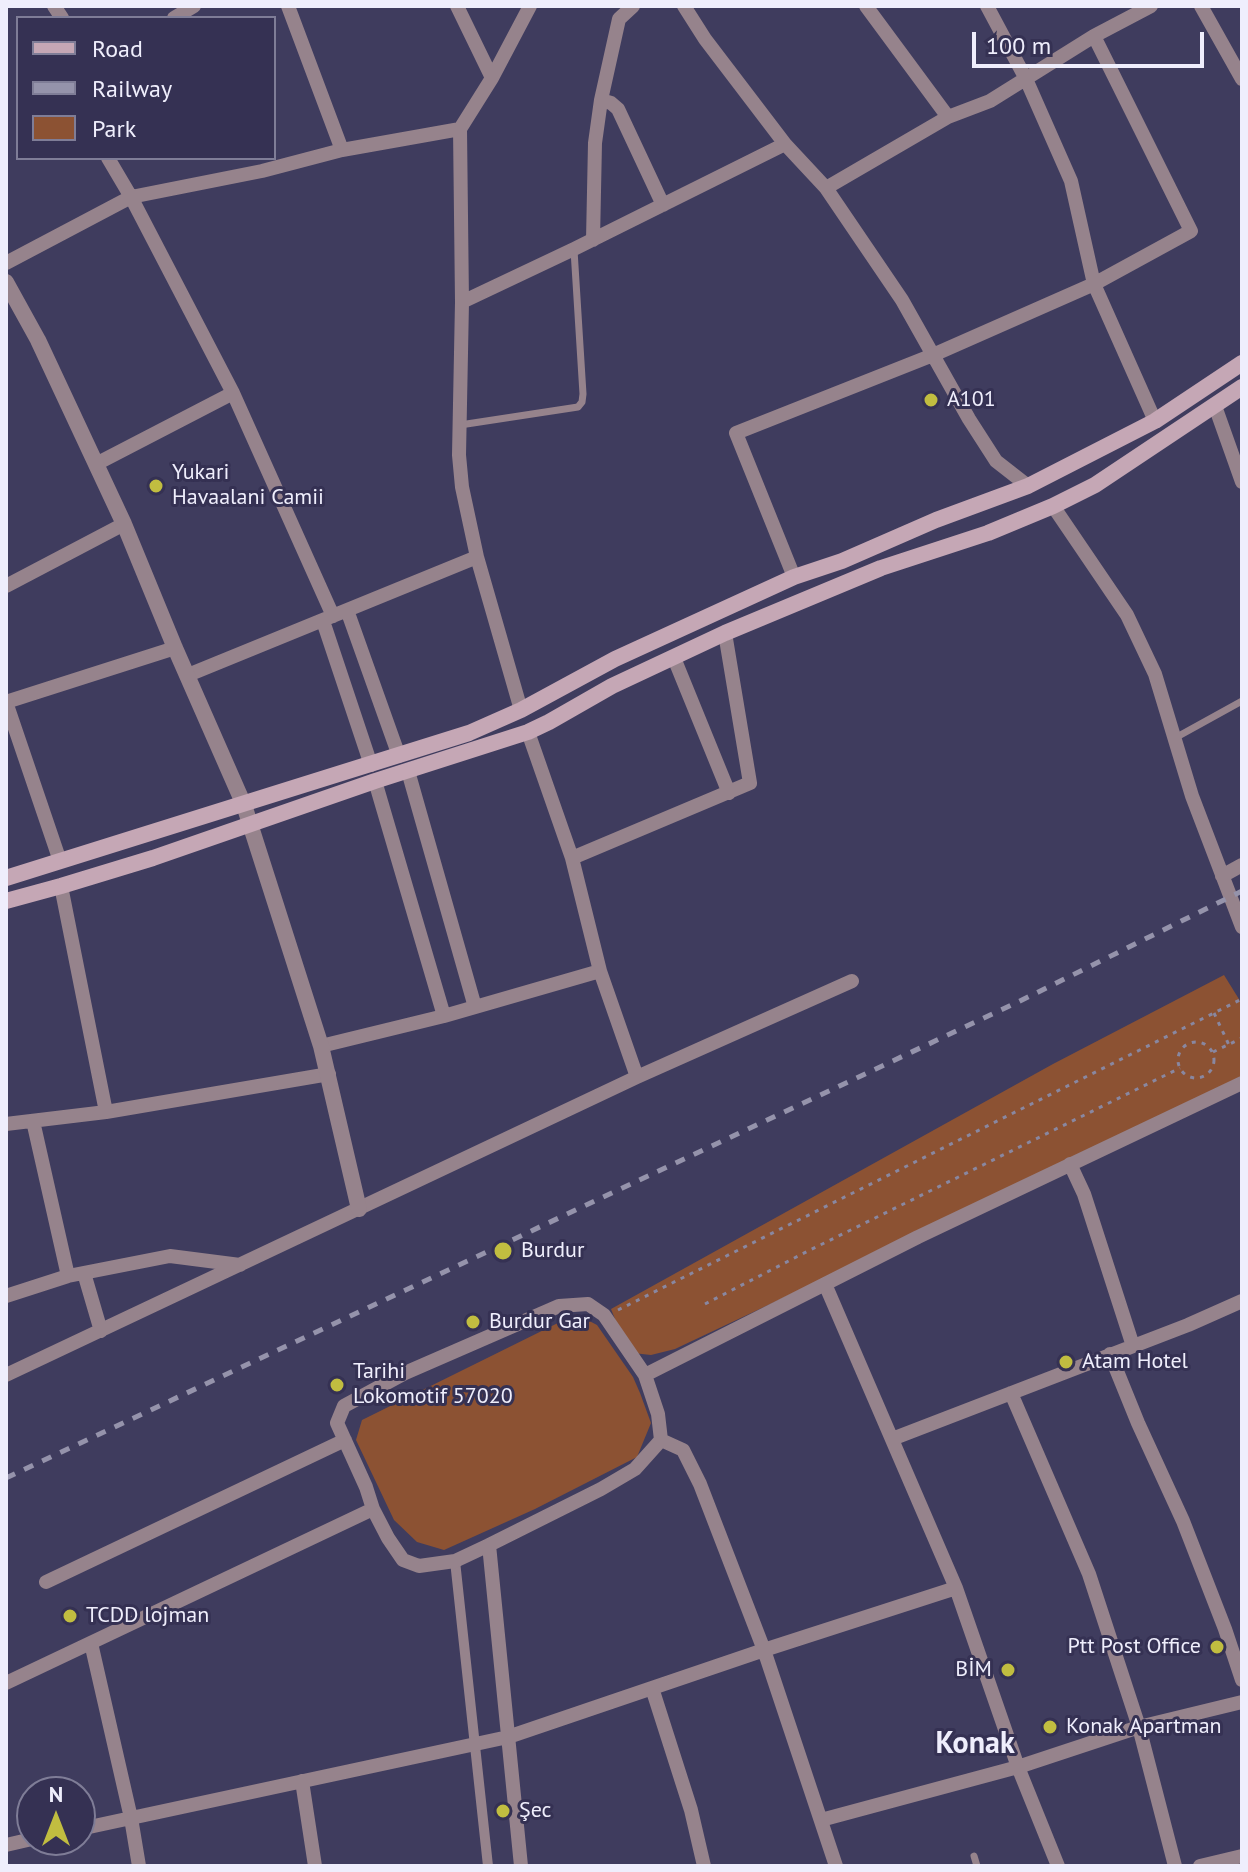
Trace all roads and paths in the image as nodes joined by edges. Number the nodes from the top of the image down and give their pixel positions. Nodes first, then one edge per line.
1 (288, 6) edge
2 (457, 6) edge
3 (530, 6) edge
4 (633, 6) edge
5 (684, 6) edge
6 (866, 6) edge
7 (987, 6) edge
8 (1201, 6) edge
9 (1146, 7) edge
10 (1094, 36) junction
11 (1238, 62) edge
12 (492, 78) junction
13 (1026, 79) junction
14 (1242, 79) edge
15 (601, 100) junction
16 (948, 117) junction
17 (460, 129) junction
18 (785, 144) junction
19 (342, 150) junction
20 (109, 160) edge
21 (826, 188) junction
22 (131, 197) junction
23 (663, 205) junction
24 (593, 240) junction
25 (574, 249) junction
26 (6, 263) edge
27 (6, 282) edge
28 (1094, 284) junction
29 (462, 302) junction
30 (933, 355) junction
31 (1242, 363) edge
32 (1242, 387) edge
33 (233, 393) junction
34 (1215, 406) junction
35 (1155, 421) junction
36 (460, 425) junction
37 (96, 464) junction
38 (1242, 482) edge
39 (1028, 486) junction
40 (1053, 506) junction
41 (124, 524) junction
42 (477, 557) junction
43 (794, 577) junction
44 (6, 586) edge
45 (334, 615) junction
46 (725, 633) junction
47 (175, 648) junction
48 (674, 658) junction
49 (188, 675) junction
50 (1242, 701) edge
51 (521, 710) junction
52 (528, 732) junction
53 (1175, 738) junction
54 (399, 756) junction
55 (408, 771) junction
56 (373, 773) junction
57 (729, 793) junction
58 (244, 805) junction
59 (251, 824) junction
60 (572, 858) junction
61 (60, 861) junction
62 (1242, 865) edge
63 (1222, 876) junction
64 (6, 878) edge
65 (61, 886) junction
66 (6, 901) edge
67 (1240, 917) edge
68 (600, 971) junction
69 (852, 981) dead end
70 (1240, 1000) dead end
71 (475, 1007) junction
72 (1214, 1013) junction
73 (444, 1016) junction
74 (1242, 1038) edge
75 (1229, 1045) junction
76 (321, 1046) junction
77 (1213, 1052) junction
78 (1180, 1068) junction
79 (329, 1074) junction
80 (637, 1077) junction
81 (1242, 1083) edge
82 (106, 1112) junction
83 (33, 1121) junction
84 (6, 1124) edge
85 (1070, 1164) junction
86 (359, 1209) junction
87 (242, 1265) junction
88 (84, 1273) junction
89 (68, 1276) junction
90 (825, 1284) junction
91 (6, 1296) edge
92 (1242, 1301) edge
93 (705, 1304) dead end
94 (618, 1310) dead end
95 (101, 1331) junction
96 (1133, 1346) junction
97 (1110, 1354) junction
98 (6, 1375) edge
99 (645, 1375) junction
100 (1011, 1393) junction
101 (892, 1439) junction
102 (345, 1440) junction
103 (661, 1440) junction
104 (373, 1509) junction
105 (489, 1545) junction
106 (455, 1561) junction
107 (46, 1582) dead end
108 (956, 1588) junction
109 (91, 1643) junction
110 (764, 1650) junction
111 (1242, 1680) edge
112 (6, 1683) edge
113 (652, 1688) junction
114 (1242, 1702) edge
115 (1139, 1727) junction
116 (508, 1737) junction
117 (474, 1745) junction
118 (1018, 1767) junction
119 (302, 1781) junction
120 (131, 1818) junction
121 (821, 1820) junction
122 (96, 1826) edge
123 (974, 1856) dead end
124 (1242, 1856) edge
125 (139, 1866) edge
126 (315, 1866) edge
127 (488, 1866) edge
128 (521, 1866) edge
129 (704, 1866) edge
130 (836, 1866) edge
131 (977, 1866) edge
132 (1058, 1866) edge
133 (1175, 1866) edge
134 (1200, 1866) edge

1 - 19 street
2 - 12 street
3 - 12 street
4 - 15 street
5 - 18 street
6 - 16 street
7 - 13 street
8 - 11 street
9 - 10 street
10 - 13 street
10 - 28 street
11 - 14 street
12 - 17 street
13 - 16 street
13 - 28 street
15 - 23 street
15 - 24 street
16 - 21 street
17 - 19 street
17 - 29 street
18 - 21 street
18 - 23 street
19 - 22 street
20 - 22 street
21 - 30 street
22 - 26 street
22 - 33 street
23 - 24 street
24 - 25 street
25 - 29 street
25 - 36 lane
27 - 37 street
28 - 30 street
28 - 35 street
29 - 36 street
30 - 39 street
30 - 43 street
31 - 35 main road
32 - 34 main road
33 - 37 street
33 - 45 street
34 - 38 street
34 - 40 main road
35 - 39 main road
36 - 42 street
37 - 41 street
39 - 40 main road
39 - 43 main road
40 - 46 main road
40 - 53 street
41 - 44 street
41 - 47 street
42 - 45 street
42 - 51 street
43 - 51 main road
45 - 49 street
45 - 54 street
45 - 56 street
46 - 48 main road
46 - 57 street
47 - 49 street
47 - 61 street
48 - 52 main road
48 - 57 street
49 - 58 street
50 - 53 lane
51 - 54 main road
52 - 55 main road
52 - 60 street
53 - 63 street
54 - 56 main road
55 - 56 main road
55 - 71 street
56 - 58 main road
56 - 59 main road
56 - 73 street
57 - 60 street
58 - 59 street
58 - 61 main road
59 - 65 main road
59 - 76 street
60 - 68 street
61 - 64 main road
62 - 63 street
63 - 67 street
65 - 66 main road
65 - 82 street
68 - 71 street
68 - 80 street
69 - 80 street
70 - 72 path
71 - 73 street
72 - 75 path
72 - 94 path
73 - 76 street
74 - 75 path
75 - 77 path
76 - 79 street
77 - 78 path
77 - 78 path
78 - 93 path
79 - 82 street
79 - 86 street
80 - 86 street
81 - 85 street
82 - 83 street
83 - 84 street
83 - 89 street
85 - 90 street
85 - 96 street
86 - 87 street
87 - 88 street
87 - 95 street
88 - 89 street
88 - 95 street
89 - 91 street
90 - 99 street
90 - 101 street
92 - 96 street
95 - 98 street
96 - 97 street
97 - 100 street
97 - 111 street
99 - 102 street
99 - 103 street
100 - 101 street
100 - 115 street
101 - 108 street
102 - 104 street
102 - 107 street
103 - 105 street
103 - 110 street
104 - 106 street
104 - 109 street
105 - 106 street
105 - 116 street
106 - 117 street
108 - 110 street
108 - 118 street
109 - 112 street
109 - 120 street
110 - 113 street
110 - 121 street
113 - 116 street
113 - 129 street
114 - 115 street
115 - 118 street
115 - 133 street
116 - 117 street
116 - 128 street
117 - 119 street
117 - 127 street
118 - 121 street
118 - 132 street
119 - 120 street
119 - 126 street
120 - 122 street
120 - 125 street
121 - 130 street
123 - 131 lane
124 - 134 street

